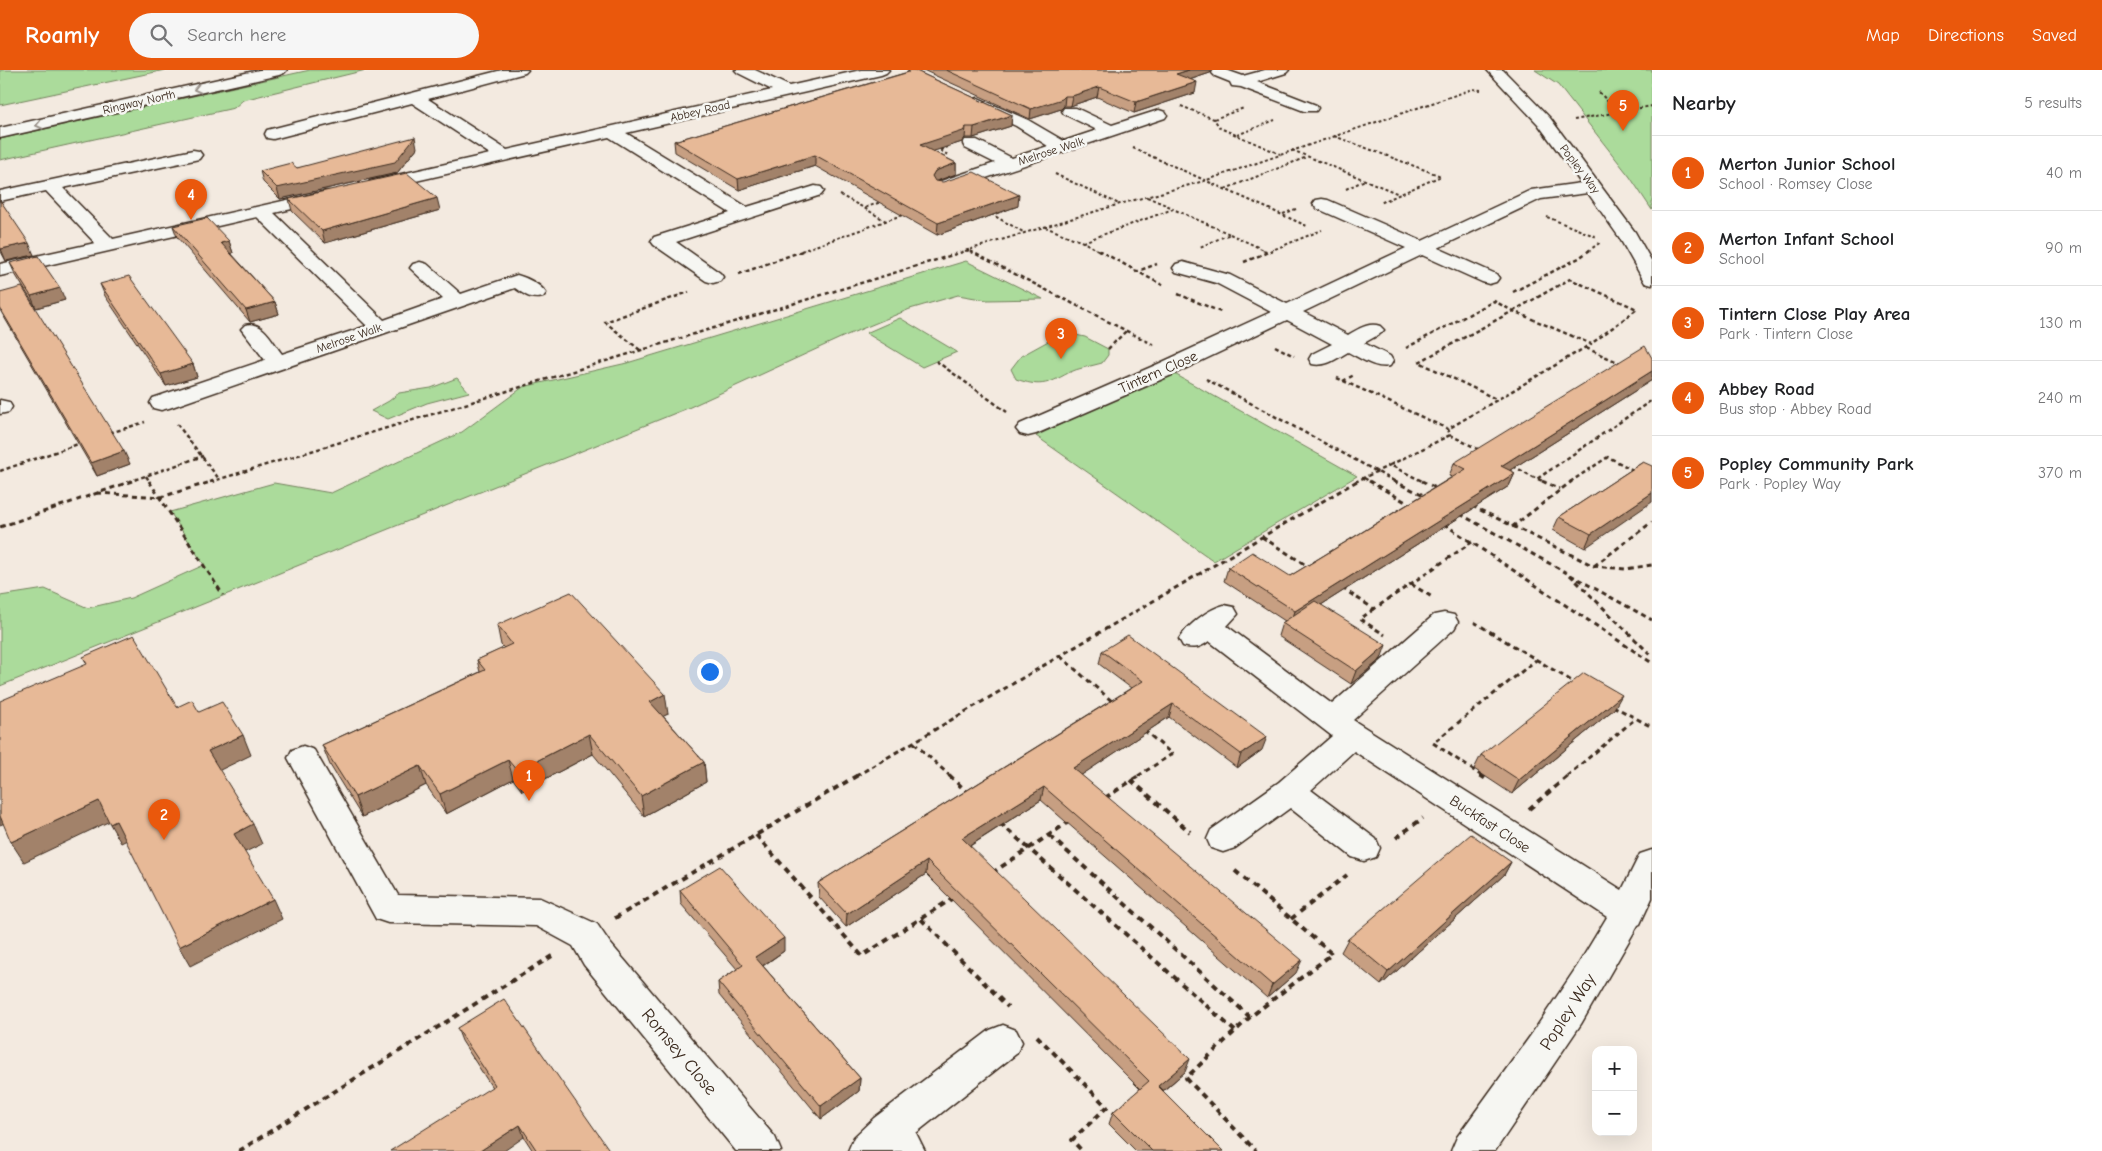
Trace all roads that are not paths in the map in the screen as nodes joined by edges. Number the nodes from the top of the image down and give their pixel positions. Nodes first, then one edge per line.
1 (279, 70) edge
2 (743, 70) edge
3 (882, 70) edge
4 (1281, 70) edge
5 (1495, 70) edge
6 (517, 71) edge
7 (1220, 73) dead end
8 (531, 83) dead end
9 (1236, 84) junction
10 (786, 91) junction
11 (962, 95) edge
12 (416, 98) junction
13 (1310, 108) road end
14 (1070, 111) edge
15 (1162, 117) dead end
16 (614, 132) junction
17 (1108, 132) junction
18 (0, 133) edge
19 (273, 134) dead end
20 (971, 144) edge
21 (1062, 147) junction
22 (193, 155) dead end
23 (505, 156) junction
24 (1018, 162) junction
25 (50, 185) junction
26 (942, 187) edge
27 (1594, 187) junction
28 (364, 188) edge
29 (814, 191) dead end
30 (345, 192) edge
31 (0, 196) edge
32 (1322, 204) dead end
33 (261, 211) junction
34 (745, 214) junction
35 (108, 245) junction
36 (1423, 248) junction
37 (420, 268) dead end
38 (1183, 268) dead end
39 (0, 270) edge
40 (713, 277) dead end
41 (1489, 278) dead end
42 (1652, 279) edge
43 (536, 293) dead end
44 (457, 301) junction
45 (1288, 312) junction
46 (381, 328) junction
47 (252, 329) dead end
48 (1373, 330) dead end
49 (1348, 344) junction
50 (1320, 359) dead end
51 (1382, 361) road end
52 (278, 363) junction
53 (165, 408) road end
54 (1032, 427) road end
55 (1450, 613) road end
56 (1209, 627) dead end
57 (1342, 728) junction
58 (302, 758) dead end
59 (1290, 791) junction
60 (1215, 846) road end
61 (1364, 848) dead end
62 (1652, 864) edge
63 (1628, 914) junction
64 (1003, 1042) dead end
65 (887, 1144) edge
66 (761, 1151) edge
67 (1471, 1151) edge

1 -> 18 main road, Ringway North
2 - 10 main road
3 - 10 main road, Abbey Road
4 - 9 main road
5 - 27 main road, Popley Way
6 - 8 main road
6 - 12 main road
7 - 9 main road
9 - 13 main road
10 - 16 main road, Abbey Road
11 - 21 main road
12 - 19 main road
12 - 23 main road
14 - 17 main road
15 - 17 main road, Melrose Walk
16 - 23 main road, Abbey Road
16 - 34 main road
17 - 21 main road, Melrose Walk
20 - 24 main road
21 - 24 main road, Melrose Walk
22 - 25 main road
23 - 28 main road, Abbey Road
24 - 26 main road, Melrose Walk
25 - 31 main road
25 - 35 main road
27 - 36 main road, Tintern Close
27 - 42 main road, Popley Way
29 - 34 main road
30 - 33 main road
32 - 36 main road
33 - 35 main road
33 - 46 main road
34 - 40 main road
35 - 39 main road
36 - 41 main road
36 - 45 main road, Tintern Close
37 - 44 main road
38 - 45 main road
43 - 44 main road, Melrose Walk
44 - 46 main road, Melrose Walk
45 - 49 main road
45 - 54 main road, Tintern Close
46 - 52 main road, Melrose Walk
47 - 52 main road
48 - 49 main road
49 - 50 main road
49 - 51 main road
52 - 53 main road, Melrose Walk
55 - 57 main road
56 - 57 main road, Buckfast Close
57 - 59 main road
57 - 63 main road, Buckfast Close
58 - 66 main road, Romsey Close
59 - 60 main road
59 - 61 main road
62 - 63 main road, Popley Way
63 - 67 main road, Popley Way
64 - 65 main road

